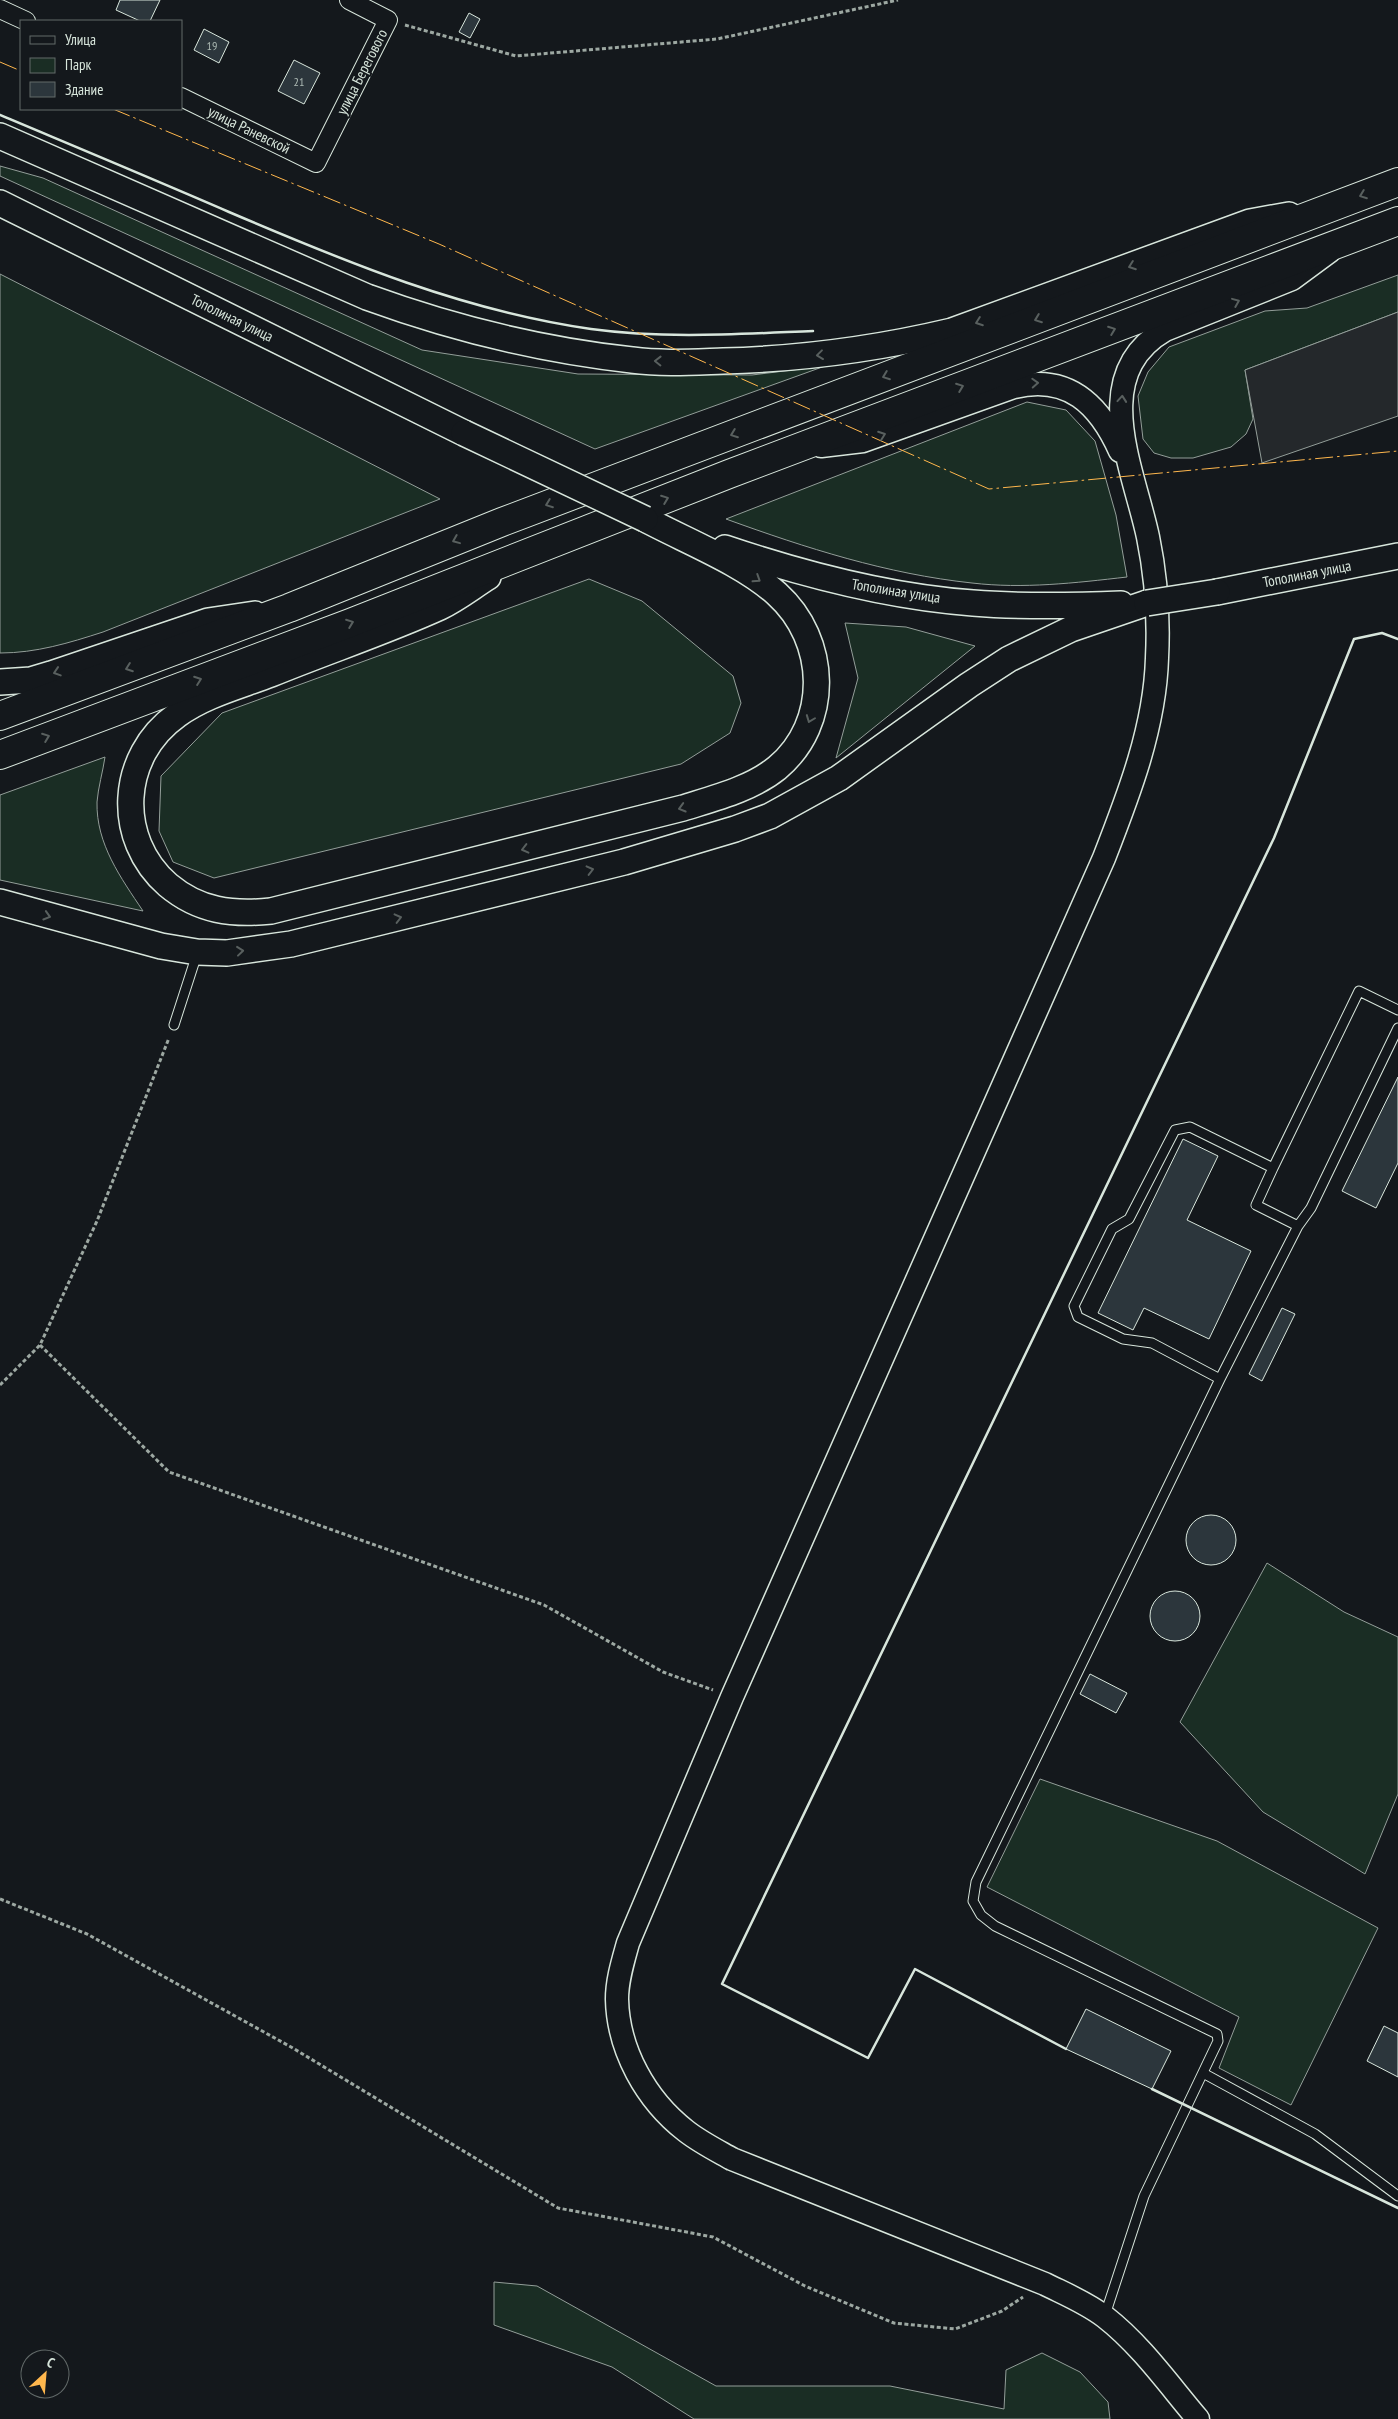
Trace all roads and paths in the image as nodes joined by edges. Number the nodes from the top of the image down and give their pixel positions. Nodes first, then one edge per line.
1 (349, 0) edge
2 (898, 0) edge
3 (0, 9) edge
4 (24, 20) edge
5 (388, 20) junction
6 (182, 97) edge
7 (0, 136) edge
8 (316, 163) joint
9 (1398, 182) edge
10 (0, 203) edge
11 (1329, 208) junction
12 (1398, 221) edge
13 (1340, 243) junction
14 (800, 448) junction
15 (1133, 482) junction
16 (722, 552) junction
17 (522, 555) junction
18 (1398, 556) edge
19 (289, 608) junction
20 (1070, 618) junction
21 (0, 682) edge
22 (0, 716) edge
23 (0, 755) edge
24 (0, 902) edge
25 (197, 952) junction
26 (1398, 1010) edge
27 (174, 1025) joint
28 (1398, 1028) edge
29 (1273, 1168) junction
30 (1298, 1226) junction
31 (40, 1345) junction
32 (1220, 1379) junction
33 (0, 1384) edge
34 (732, 1697) junction
35 (0, 1899) edge
36 (1202, 2072) junction
37 (1398, 2196) edge
38 (1045, 2284) junction
39 (1104, 2317) junction
40 (1198, 2419) edge

1 - 5 street, улица Берегового
2 - 5 path
3 - 4 street
5 - 8 street, улица Берегового
6 - 8 street, улица Раневской
11 -> 7 main road
9 -> 11 highway
10 - 16 main road, Тополиная улица, bridge
11 -> 19 highway
12 - 13 highway
14 -> 13 highway
15 -> 13 street
14 -> 15 street
17 -> 14 highway
15 - 34 street
16 -> 17 main road
16 - 20 main road, Тополиная улица
23 -> 17 highway
18 - 20 main road, Тополиная улица, bridge
19 -> 21 main road
19 -> 22 highway
25 -> 20 main road
24 -> 25 main road
25 - 27 lane
26 - 29 lane
27 - 31 path
28 - 30 lane
29 - 30 lane
29 - 32 lane
30 - 32 lane
31 - 33 path
31 - 34 path
32 - 36 lane
34 - 38 street
35 - 38 path
36 - 37 lane
36 - 39 lane
38 - 39 street
39 - 40 street

